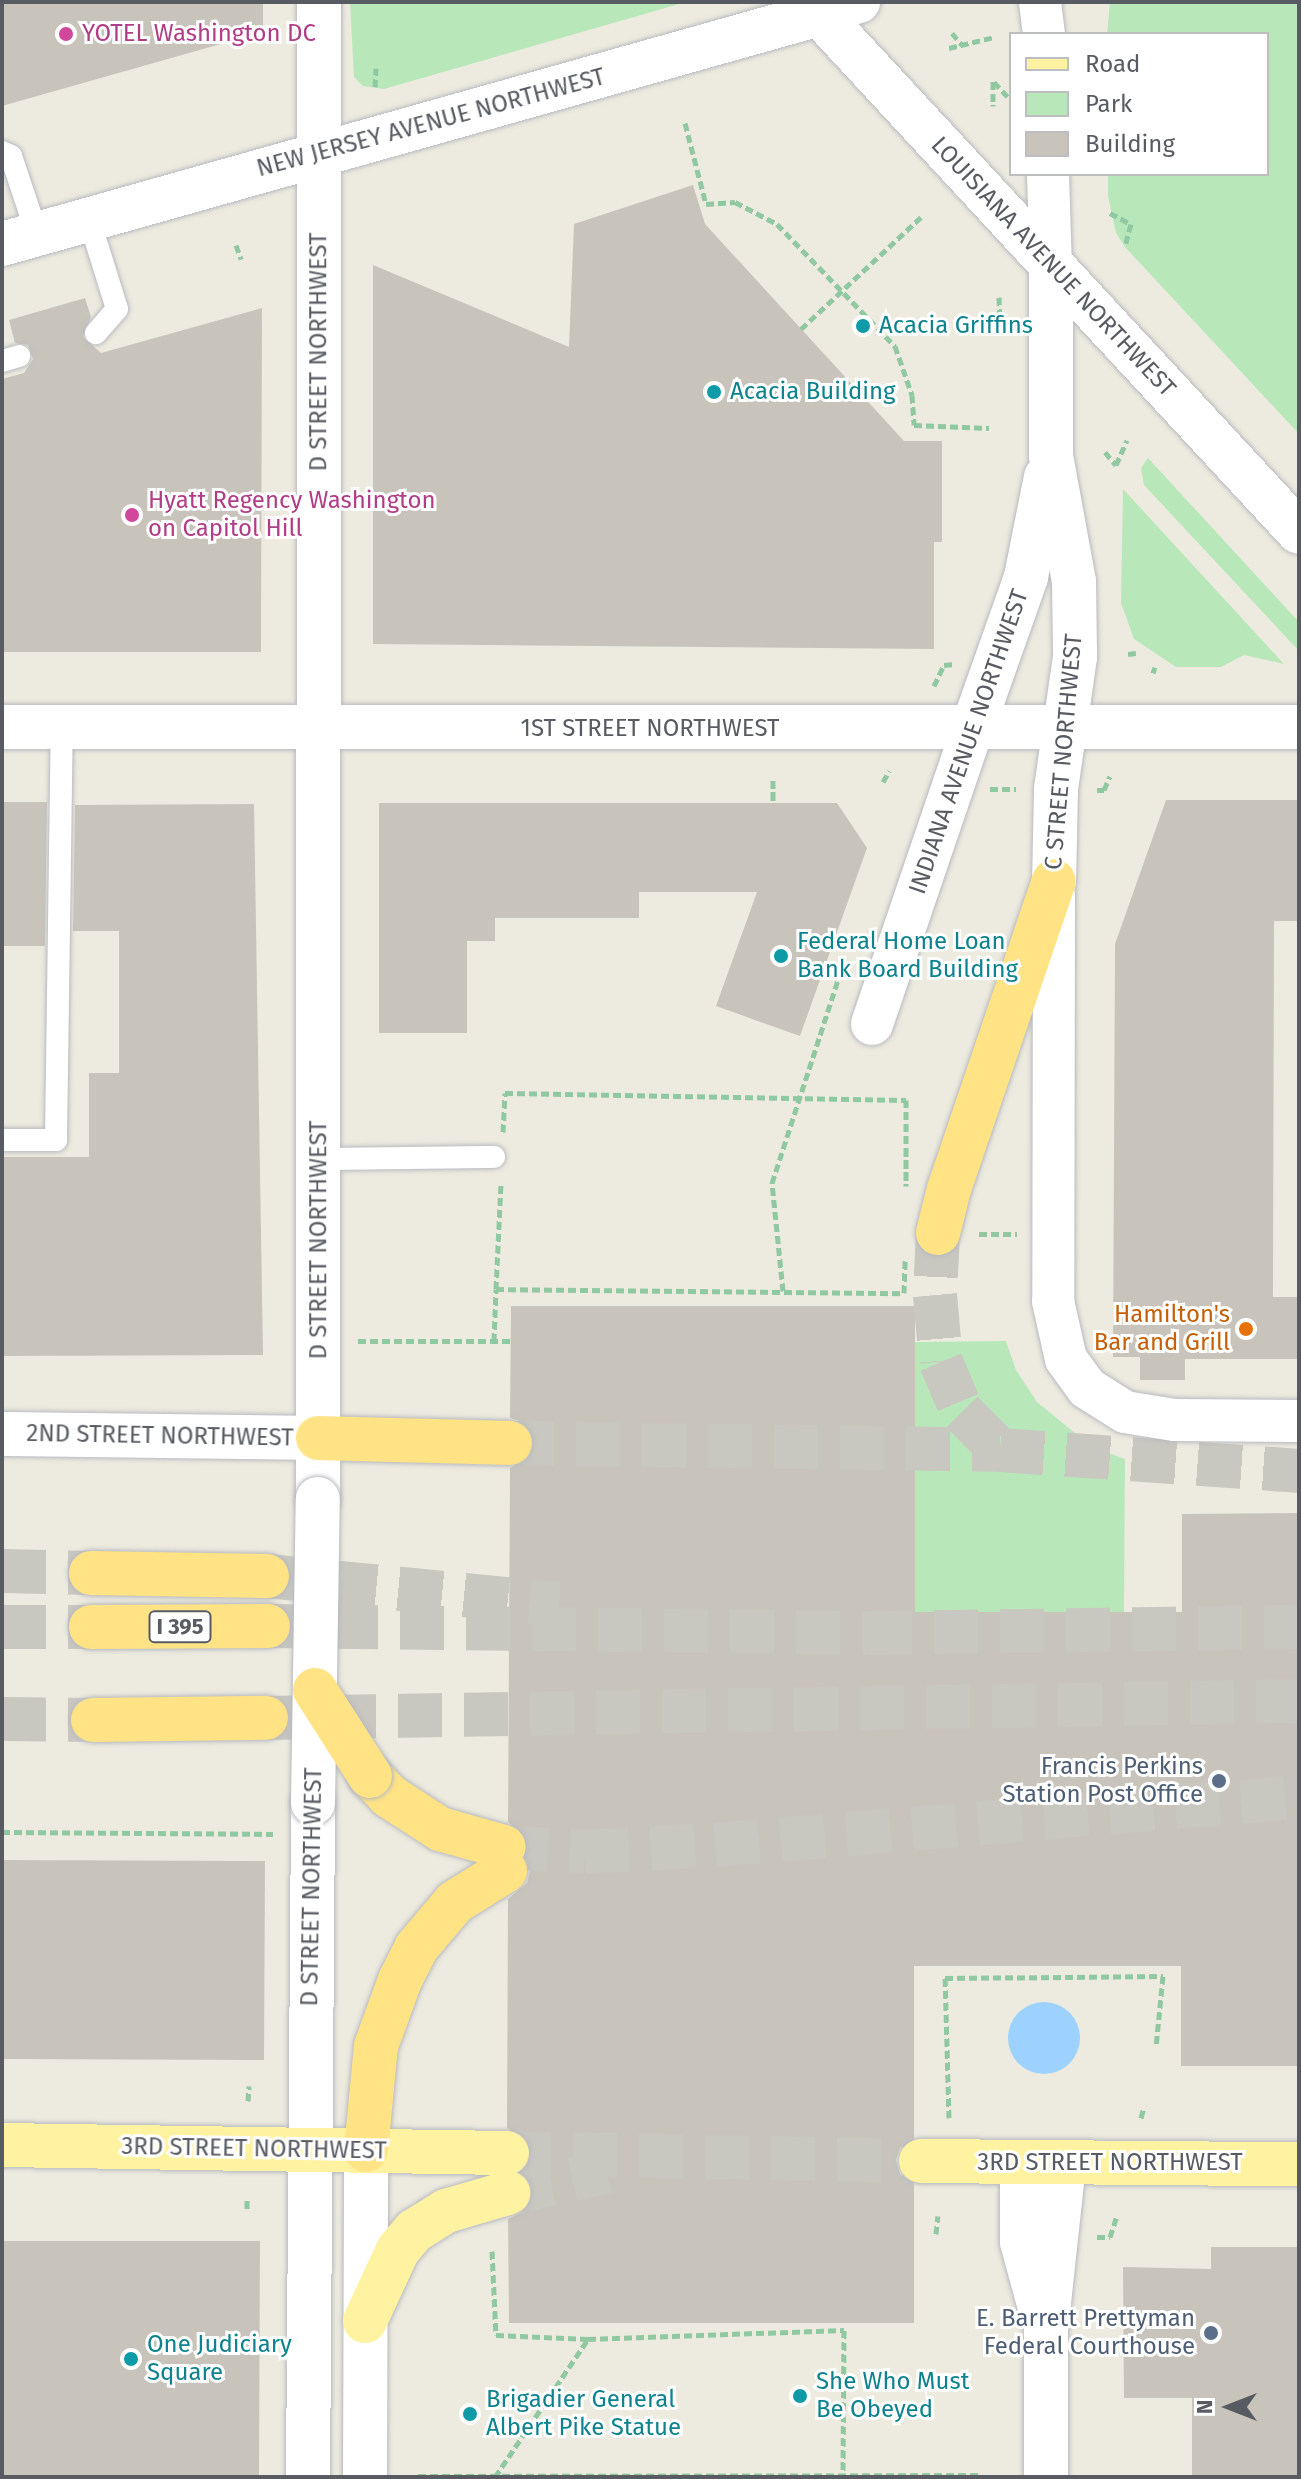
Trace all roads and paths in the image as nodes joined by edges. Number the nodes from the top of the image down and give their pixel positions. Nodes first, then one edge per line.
1 (319, 2) edge
2 (1040, 2) edge
3 (829, 6) edge
4 (1044, 32) edge
5 (952, 33) dead end
6 (994, 37) dead end
7 (962, 45) junction
8 (949, 48) dead end
9 (376, 68) dead end
10 (375, 87) dead end
11 (1009, 98) dead end
12 (993, 106) dead end
13 (685, 123) dead end
14 (2, 152) edge
15 (320, 153) junction
16 (1048, 176) edge
17 (1110, 213) dead end
18 (921, 217) dead end
19 (89, 219) junction
20 (19, 239) edge
21 (236, 245) dead end
22 (1125, 247) dead end
23 (241, 259) dead end
24 (1051, 268) junction
25 (844, 290) junction
26 (999, 297) dead end
27 (801, 329) dead end
28 (96, 333) dead end
29 (1014, 338) dead end
30 (989, 428) dead end
31 (1127, 440) dead end
32 (1105, 452) dead end
33 (1051, 456) junction
34 (1299, 532) edge
35 (1136, 653) dead end
36 (1128, 654) dead end
37 (944, 665) dead end
38 (930, 694) dead end
39 (2, 727) edge
40 (62, 727) junction
41 (973, 727) junction
42 (1066, 727) junction
43 (1299, 727) edge
44 (320, 730) junction
45 (889, 771) dead end
46 (1110, 776) dead end
47 (773, 780) dead end
48 (883, 782) dead end
49 (985, 789) dead end
50 (1029, 789) dead end
51 (1092, 789) dead end
52 (773, 803) dead end
53 (1054, 881) junction
54 (840, 974) dead end
55 (872, 1024) dead end
56 (799, 1098) junction
57 (2, 1140) edge
58 (500, 1155) junction
59 (319, 1159) junction
60 (906, 1189) dead end
61 (1022, 1234) dead end
62 (936, 1238) junction
63 (496, 1289) junction
64 (783, 1291) junction
65 (358, 1341) dead end
66 (494, 1341) junction
67 (511, 1341) dead end
68 (1299, 1421) edge
69 (2, 1434) edge
70 (318, 1438) junction
71 (510, 1443) tunnel mouth
72 (91, 1573) tunnel mouth
73 (267, 1576) tunnel mouth
74 (268, 1626) tunnel mouth
75 (91, 1627) tunnel mouth
76 (315, 1690) junction
77 (266, 1718) tunnel mouth
78 (93, 1720) tunnel mouth
79 (2, 1832) edge
80 (273, 1834) dead end
81 (1156, 2047) dead end
82 (249, 2086) dead end
83 (248, 2101) dead end
84 (1144, 2107) dead end
85 (949, 2118) dead end
86 (1141, 2118) dead end
87 (2, 2145) edge
88 (308, 2149) junction
89 (366, 2150) junction
90 (921, 2161) tunnel mouth
91 (1299, 2164) edge
92 (1043, 2165) junction
93 (247, 2197) dead end
94 (247, 2209) dead end
95 (938, 2216) dead end
96 (1117, 2216) dead end
97 (936, 2234) dead end
98 (1096, 2237) dead end
99 (492, 2251) dead end
100 (365, 2321) junction
101 (588, 2339) junction
102 (843, 2475) edge
103 (981, 2475) edge
104 (418, 2476) edge
105 (496, 2476) edge
106 (308, 2477) edge
107 (365, 2477) edge
108 (1046, 2477) edge

1 - 15 street, D STREET NORTHWEST
2 - 4 street
3 - 15 street, NEW JERSEY AVENUE NORTHWEST
3 - 24 street, LOUISIANA AVENUE NORTHWEST
5 - 7 path
6 - 7 path
7 - 8 path
9 - 10 path
11 - 12 path
13 - 25 path
14 - 20 lane
15 - 19 street, NEW JERSEY AVENUE NORTHWEST
15 - 44 street, D STREET NORTHWEST
16 - 24 street, C STREET NORTHWEST
17 - 22 path
18 - 25 path
19 - 20 street, NEW JERSEY AVENUE NORTHWEST
19 - 28 lane
21 - 23 path
24 - 33 street, C STREET NORTHWEST
24 - 34 street, LOUISIANA AVENUE NORTHWEST
25 - 27 path
25 - 30 path
26 - 29 path
31 - 32 path
33 - 41 street, INDIANA AVENUE NORTHWEST
33 - 42 street, C STREET NORTHWEST
35 - 36 path
37 - 38 path
39 - 40 street, 1ST STREET NORTHWEST
40 - 44 street, 1ST STREET NORTHWEST
40 - 57 lane
41 - 42 street, 1ST STREET NORTHWEST
41 - 44 street, 1ST STREET NORTHWEST
41 - 55 street, INDIANA AVENUE NORTHWEST
42 - 43 street, 1ST STREET NORTHWEST
42 - 53 street, C STREET NORTHWEST
44 - 59 street, D STREET NORTHWEST
45 - 48 path
46 - 51 path
47 - 52 path
49 - 50 path
53 - 62 highway
53 - 68 street, C STREET NORTHWEST
54 - 56 path
56 - 58 path
56 - 60 path
56 - 64 path
58 - 59 lane
58 - 63 path
59 - 70 street, D STREET NORTHWEST
61 - 62 path
62 - 64 path
63 - 64 path
63 - 66 path
65 - 66 path
66 - 67 path
69 - 70 street, 2ND STREET NORTHWEST
70 - 71 highway
70 - 76 street, D STREET NORTHWEST, bridge
72 - 73 highway
74 - 75 highway, I 395
76 - 88 street, D STREET NORTHWEST, bridge
76 - 89 highway, bridge
77 - 78 highway
79 - 80 path
81 - 85 path
82 - 83 path
84 - 86 path
87 - 88 main road, 3RD STREET NORTHWEST
88 - 89 main road, 3RD STREET NORTHWEST
88 - 106 street, D STREET NORTHWEST
89 - 100 street
89 - 100 main road, 3RD STREET NORTHWEST
90 - 92 main road, 3RD STREET NORTHWEST
91 - 92 main road, 3RD STREET NORTHWEST
92 - 108 street
93 - 94 path
95 - 97 path
96 - 98 path
99 - 101 path
100 - 107 street
101 - 102 path
101 - 105 path
102 - 103 path
102 - 105 path
104 - 105 path

